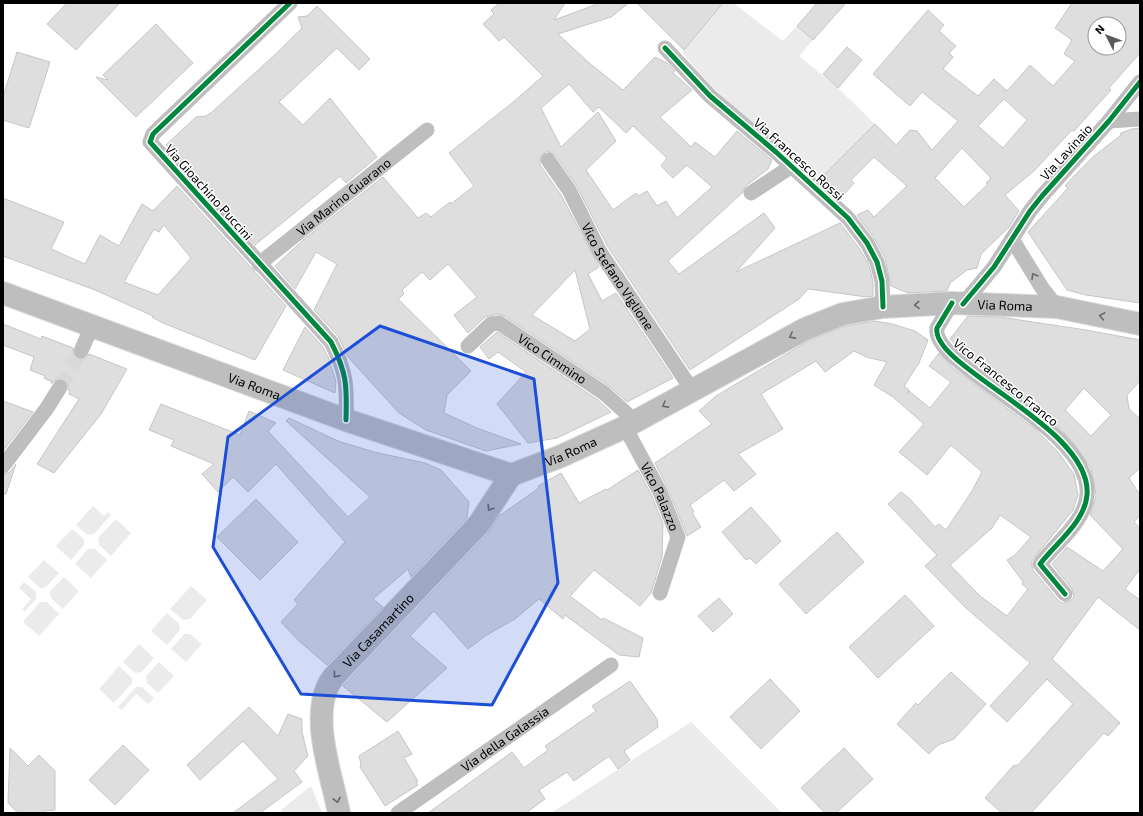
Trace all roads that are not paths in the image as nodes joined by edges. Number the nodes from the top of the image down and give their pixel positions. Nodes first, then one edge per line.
1 (290, 3) edge
2 (665, 48) dead end
3 (1140, 82) edge
4 (1140, 119) edge
5 (1109, 121) junction
6 (427, 130) dead end
7 (548, 160) dead end
8 (792, 166) junction
9 (751, 193) dead end
10 (1012, 239) junction
11 (259, 264) junction
12 (3, 292) edge
13 (958, 304) junction
14 (883, 307) junction
15 (1057, 307) junction
16 (1140, 324) edge
17 (92, 326) junction
18 (468, 346) dead end
19 (80, 351) tunnel mouth
20 (60, 387) tunnel mouth
21 (692, 390) junction
22 (346, 420) junction
23 (630, 424) junction
24 (3, 466) edge
25 (512, 475) junction
26 (660, 593) dead end
27 (1065, 594) dead end
28 (611, 665) dead end
29 (339, 813) edge
30 (398, 813) edge

1 - 11 street, Via Gioachino Puccini
2 - 8 street, Via Francesco Rossi
3 - 5 street, Via Lavinaio
4 - 5 street
5 - 10 street, Via Lavinaio
6 - 11 street, Via Marino Guarano
7 - 21 street, Vico Stefano Viglione
8 - 9 street
8 - 14 street, Via Francesco Rossi
10 - 13 street, Via Lavinaio
15 -> 10 street
11 - 22 street, Via Gioachino Puccini
12 - 17 main road, Via Roma
13 -> 14 main road, Via Roma
13 - 15 main road, Via Roma
13 - 27 street, Vico Francesco Franco
14 -> 21 main road, Via Roma
16 -> 15 main road, Via Roma
17 - 19 street
17 - 22 main road, Via Roma
18 - 23 street, Vico Cimmino
20 - 24 street
21 -> 23 main road, Via Roma
22 - 25 main road, Via Roma
23 - 25 main road, Via Roma
23 - 26 street, Vico Palazzo
25 -> 29 main road, Via Casamartino
28 - 30 street, Via della Galassia

